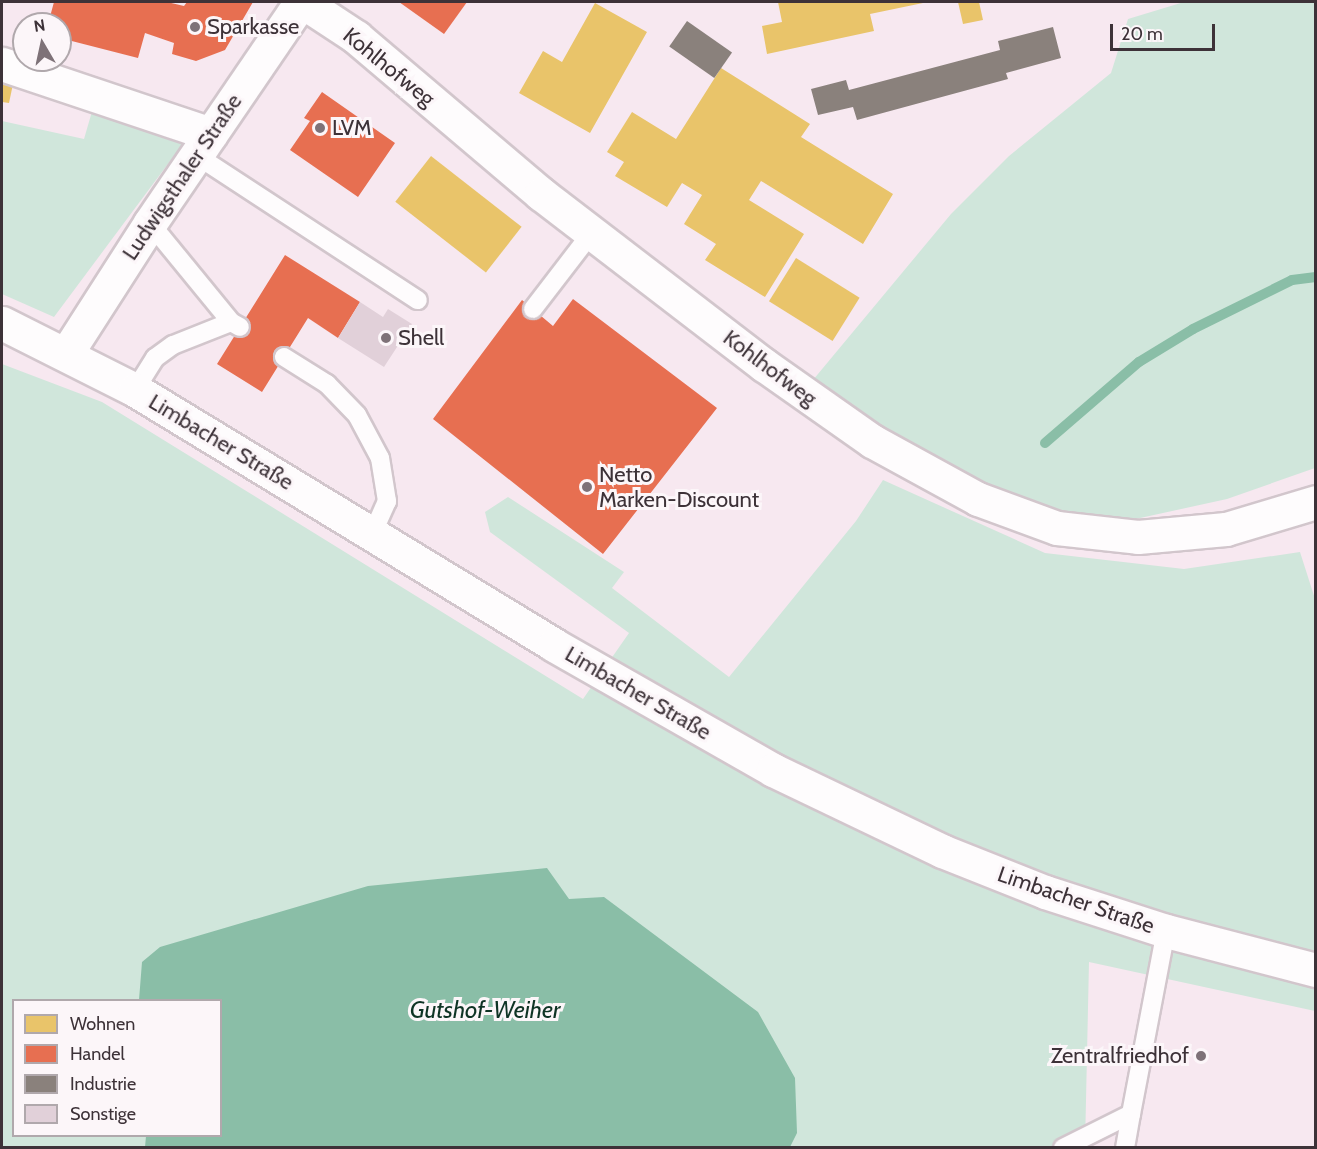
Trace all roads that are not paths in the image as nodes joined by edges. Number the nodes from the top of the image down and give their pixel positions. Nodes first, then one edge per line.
1 (302, 2) edge
2 (2, 64) edge
3 (203, 144) junction
4 (150, 223) junction
5 (592, 232) junction
6 (418, 300) dead end
7 (533, 309) dead end
8 (2, 323) edge
9 (66, 354) junction
10 (284, 357) dead end
11 (135, 390) junction
12 (1316, 502) edge
13 (372, 534) junction
14 (1166, 932) junction
15 (1316, 970) edge
16 (1131, 1114) junction
17 (1063, 1148) edge
18 (1125, 1148) edge

1 - 3 street, Ludwigsthaler Straße
1 - 5 street, Kohlhofweg
2 - 3 street
3 - 4 street, Ludwigsthaler Straße
3 - 6 lane
4 - 9 street, Ludwigsthaler Straße
4 - 11 lane
5 - 7 lane
5 - 12 street, Kohlhofweg
8 - 9 street, Limbacher Straße
9 - 11 street, Limbacher Straße
10 - 13 lane
11 - 13 street, Limbacher Straße
13 - 14 street, Limbacher Straße
14 - 15 street, Limbacher Straße
14 - 16 lane
16 - 17 lane
16 - 18 lane

